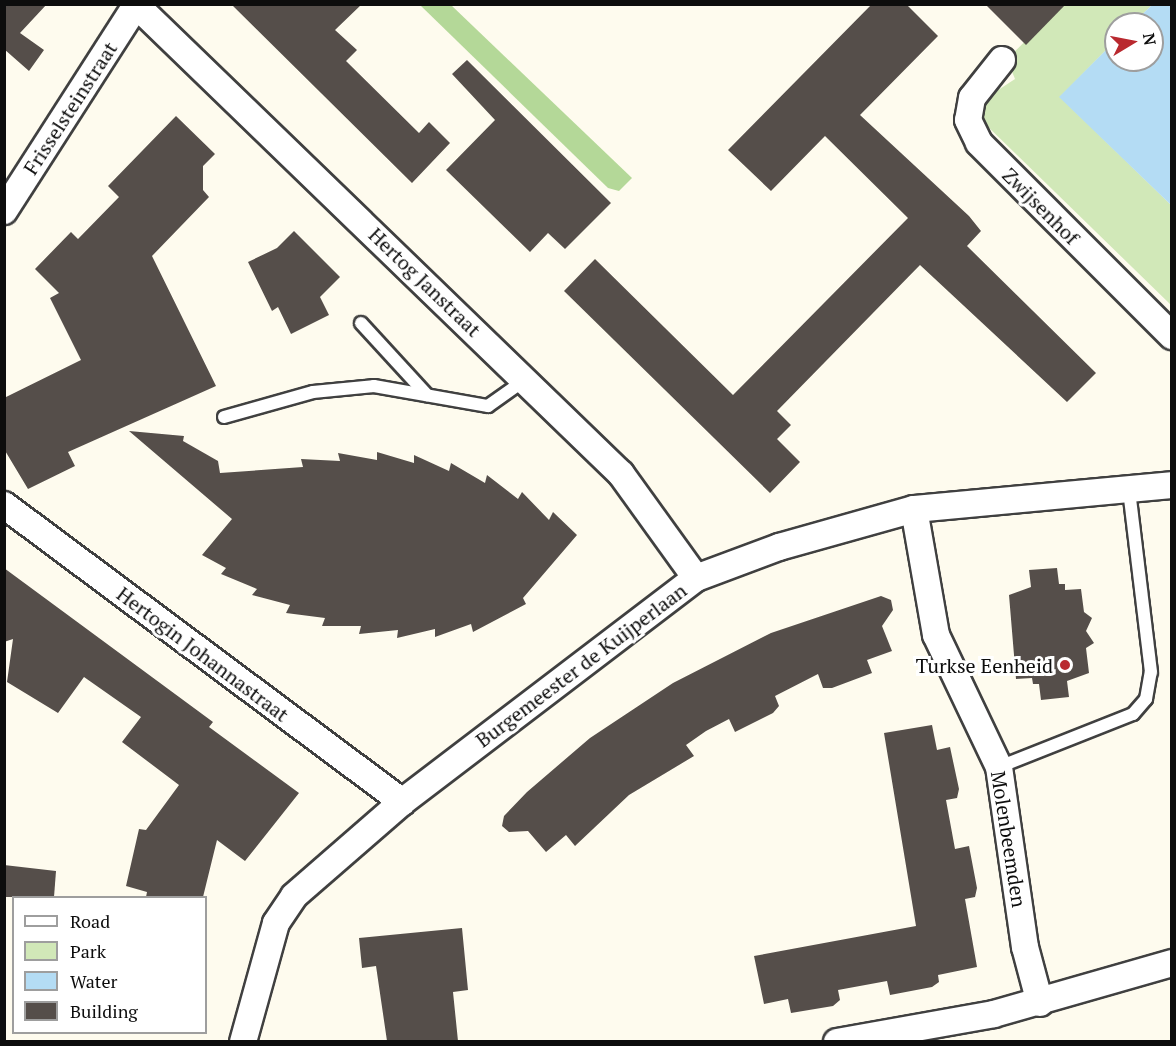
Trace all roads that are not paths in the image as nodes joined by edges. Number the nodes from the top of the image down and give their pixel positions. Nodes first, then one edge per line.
1 (135, 5) edge
2 (1002, 60) dead end
3 (4, 211) edge
4 (361, 322) dead end
5 (1172, 336) edge
6 (526, 379) junction
7 (427, 395) junction
8 (224, 417) dead end
9 (1172, 485) edge
10 (1129, 489) junction
11 (4, 505) edge
12 (914, 509) junction
13 (696, 578) junction
14 (999, 767) junction
15 (402, 802) junction
16 (1172, 963) edge
17 (1040, 1003) junction
18 (243, 1041) edge
19 (837, 1041) edge

1 - 3 street, Frisselsteinstraat
1 - 6 street, Hertog Janstraat
2 - 5 street, Zwijsenhof
4 - 7 lane
6 - 7 lane
6 - 13 street, Hertog Janstraat
7 - 8 lane
9 - 10 street, Burgemeester de Kuijperlaan
10 - 12 street, Burgemeester de Kuijperlaan
10 - 14 lane
11 - 15 street, Hertogin Johannastraat
12 - 13 street, Burgemeester de Kuijperlaan
12 - 14 street, Molenbeemden
13 - 15 street, Burgemeester de Kuijperlaan
14 - 17 street, Molenbeemden
15 - 18 street, Burgemeester de Kuijperlaan
16 - 17 street
17 - 19 street

